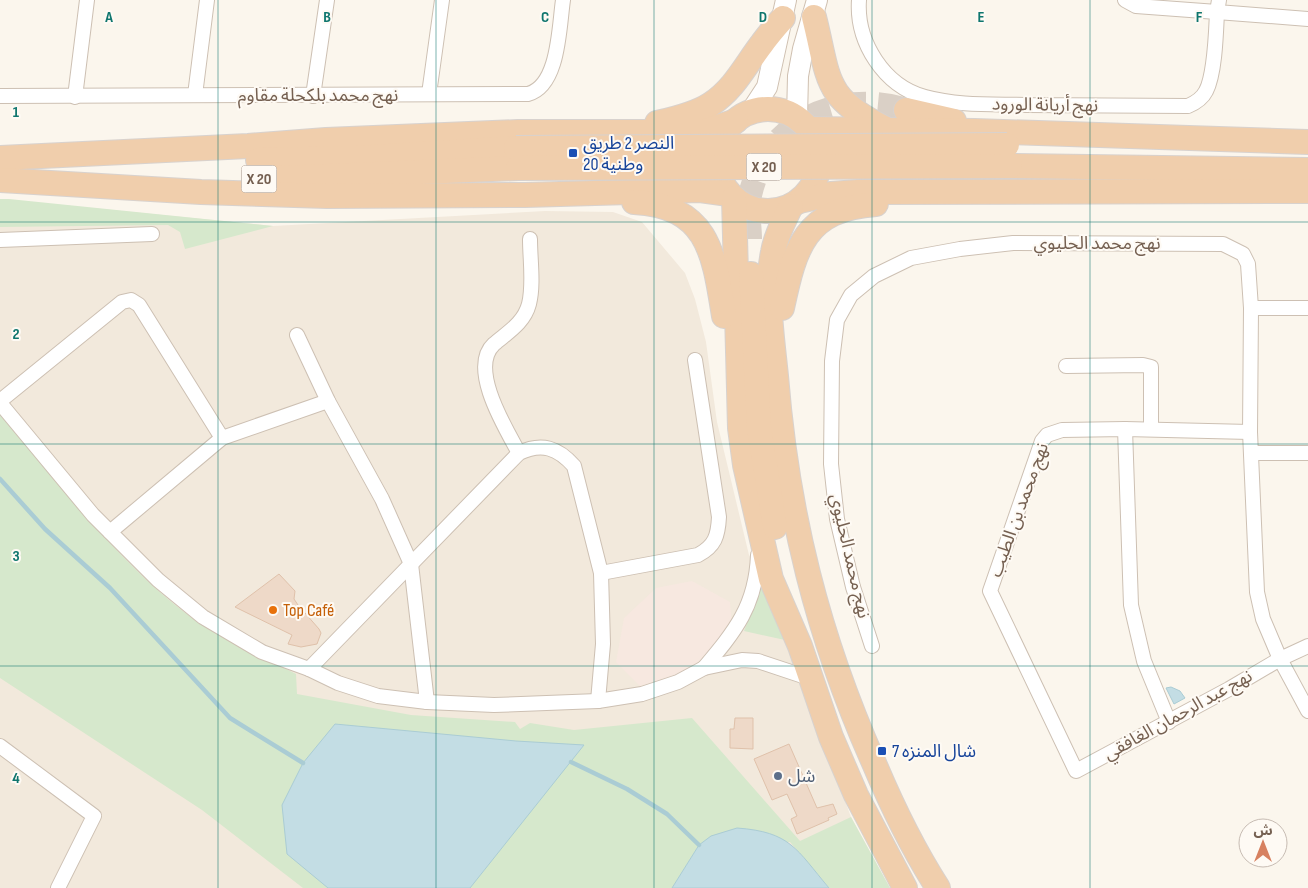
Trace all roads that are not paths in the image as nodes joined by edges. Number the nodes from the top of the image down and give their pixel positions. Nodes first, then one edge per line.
1 (87, 0) edge
2 (207, 0) edge
3 (327, 0) edge
4 (442, 0) edge
5 (563, 0) edge
6 (859, 0) edge
7 (1125, 0) edge
8 (1218, 6) edge
9 (816, 8) edge
10 (784, 9) edge
11 (1308, 19) edge
12 (430, 94) junction
13 (194, 95) junction
14 (0, 96) edge
15 (75, 96) junction
16 (313, 96) junction
17 (906, 110) tunnel mouth
18 (743, 117) junction
19 (803, 123) junction
20 (615, 130) junction
21 (888, 130) junction
22 (1220, 139) junction
23 (1308, 142) edge
24 (1308, 154) edge
25 (1009, 156) junction
26 (0, 158) edge
27 (517, 158) junction
28 (1308, 170) edge
29 (0, 180) edge
30 (1308, 191) edge
31 (1041, 193) junction
32 (525, 195) junction
33 (732, 196) junction
34 (795, 204) junction
35 (152, 234) dead end
36 (750, 238) tunnel mouth
37 (530, 239) dead end
38 (0, 240) edge
39 (1251, 308) junction
40 (1308, 308) edge
41 (297, 335) dead end
42 (695, 360) dead end
43 (1066, 366) dead end
44 (738, 392) junction
45 (777, 392) junction
46 (328, 401) junction
47 (0, 402) edge
48 (1126, 429) junction
49 (1151, 429) junction
50 (1250, 432) junction
51 (222, 438) junction
52 (519, 453) junction
53 (1251, 453) junction
54 (1308, 453) edge
55 (754, 502) junction
56 (110, 532) junction
57 (411, 564) junction
58 (601, 573) junction
59 (800, 646) junction
60 (872, 646) dead end
61 (1308, 646) edge
62 (1280, 659) junction
63 (704, 668) junction
64 (309, 669) junction
65 (809, 678) junction
66 (598, 701) junction
67 (427, 702) junction
68 (1308, 711) edge
69 (1169, 722) junction
70 (0, 746) edge
71 (1076, 771) joint
72 (58, 888) edge
73 (905, 888) edge
74 (938, 888) edge

1 - 15 street
2 - 13 street
3 - 16 street
4 - 12 street
5 - 12 street, نهج محمد بلكحلة مقاوم
6 - 8 street, نهج أريانة الورود
7 - 8 street
8 - 11 street
9 - 19 main road
9 - 21 highway
10 - 18 main road
10 - 20 highway
12 - 16 street, نهج محمد بلكحلة مقاوم
13 - 15 street, نهج محمد بلكحلة مقاوم
13 - 16 street, نهج محمد بلكحلة مقاوم
14 - 15 street, نهج محمد بلكحلة مقاوم
17 - 22 highway
18 - 19 highway
18 - 20 highway
18 - 33 highway
19 - 21 highway
19 - 34 highway
20 - 26 highway
21 - 22 highway
22 - 23 highway
24 - 25 highway, X 20
25 - 27 highway, X 20, bridge
25 - 28 highway, X 20
26 - 27 highway, X 20
27 - 29 highway, X 20
29 - 32 highway
30 - 31 highway
31 - 34 highway
31 - 45 highway
32 - 33 highway
32 - 44 highway
33 - 34 highway
33 - 44 highway
34 - 45 highway
35 - 38 street
36 - 59 highway
37 - 52 street
39 - 40 street
39 - 50 street, نهج محمد الحليوي
39 - 60 street, نهج محمد الحليوي
41 - 46 street
42 - 58 street
43 - 49 street
44 - 55 highway
45 - 74 highway
46 - 51 street
46 - 57 street
47 - 51 street
47 - 56 street
48 - 49 street, نهج محمد بن الطيب
48 - 69 street
48 - 71 street, نهج محمد بن الطيب
49 - 50 street, نهج محمد بن الطيب
50 - 53 street, نهج محمد الحليوي
51 - 56 street
52 - 57 street
52 - 58 street
53 - 54 street
53 - 62 street, نهج محمد الحليوي
55 - 59 highway
55 - 63 street
56 - 64 street
57 - 64 street
57 - 67 street
58 - 66 street
59 - 65 highway
61 - 62 street, نهج عبد الرحمان الغافقي
62 - 68 street, نهج محمد الحليوي
62 - 69 street, نهج عبد الرحمان الغافقي
63 - 65 street
63 - 66 street
64 - 67 street
65 - 73 highway
66 - 67 street
69 - 71 street, نهج عبد الرحمان الغافقي
70 - 72 street

